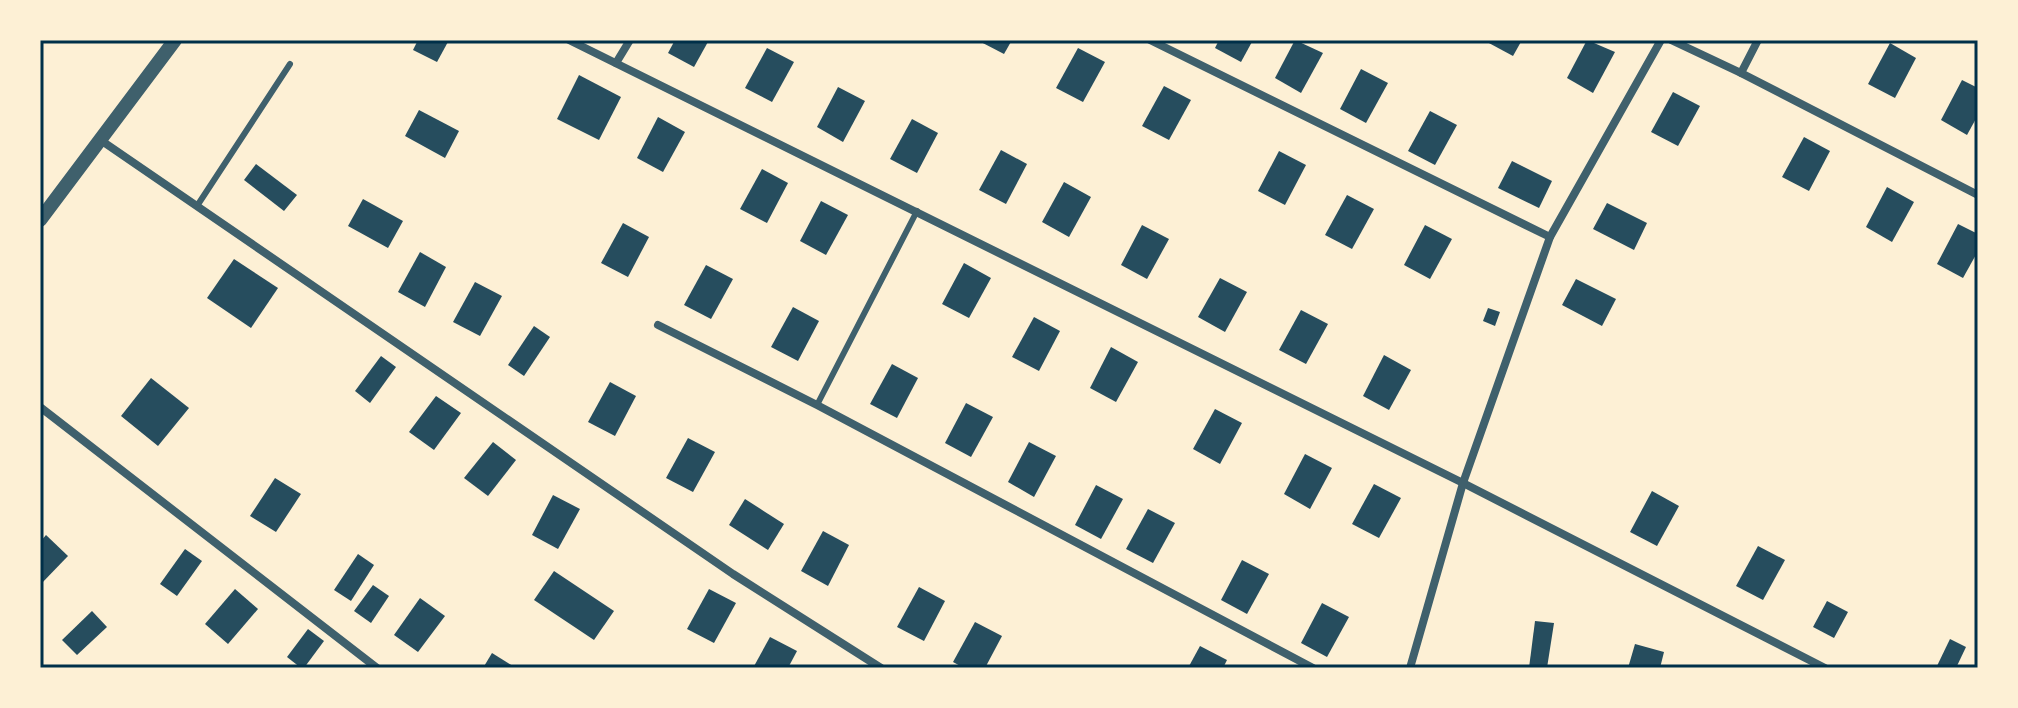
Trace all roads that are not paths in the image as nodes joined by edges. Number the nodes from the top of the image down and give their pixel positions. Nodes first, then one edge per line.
1 (175, 40) edge
2 (569, 40) edge
3 (630, 40) edge
4 (1150, 40) edge
5 (1661, 40) edge
6 (1671, 40) edge
7 (1758, 40) edge
8 (616, 63) junction
9 (290, 64) dead end
10 (1741, 73) junction
11 (99, 139) junction
12 (1978, 195) edge
13 (197, 206) junction
14 (917, 211) junction
15 (40, 220) edge
16 (1550, 237) junction
17 (658, 325) dead end
18 (817, 405) junction
19 (40, 407) edge
20 (1463, 483) junction
21 (377, 668) edge
22 (881, 668) edge
23 (1313, 668) edge
24 (1410, 668) edge
25 (1825, 668) edge

1 - 11 street
2 - 8 street
3 - 8 street
4 - 16 street
5 - 16 street
6 - 10 street
7 - 10 street
8 - 14 street
9 - 13 lane
10 - 12 street
11 - 13 street
11 - 15 street
13 - 22 street
14 - 18 lane
14 - 20 street
16 - 20 street
17 - 18 street
18 - 23 street
19 - 21 street
20 - 24 street
20 - 25 street

